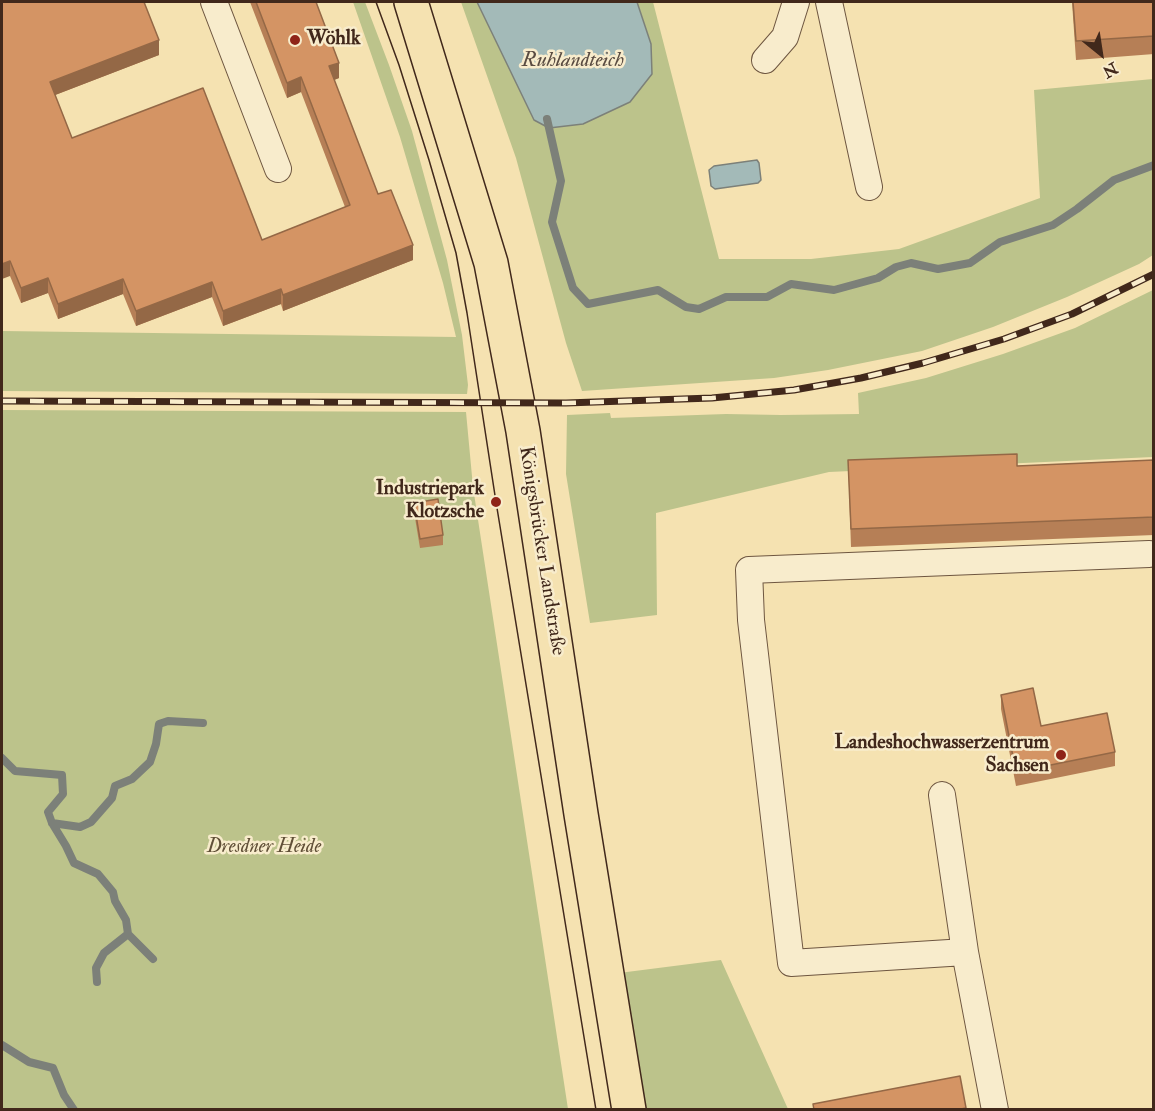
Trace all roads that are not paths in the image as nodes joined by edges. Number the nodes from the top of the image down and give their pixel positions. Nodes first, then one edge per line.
1 (214, 2) edge
2 (411, 2) edge
3 (796, 2) edge
4 (829, 2) edge
5 (765, 60) dead end
6 (278, 170) dead end
7 (869, 188) dead end
8 (1149, 554) dead end
9 (942, 795) dead end
10 (965, 952) junction
11 (629, 1110) edge
12 (995, 1110) edge

1 - 6 lane
2 - 11 main road, Königsbrücker Landstraße
3 - 5 lane
4 - 7 lane
8 - 10 lane
9 - 10 lane
10 - 12 lane

